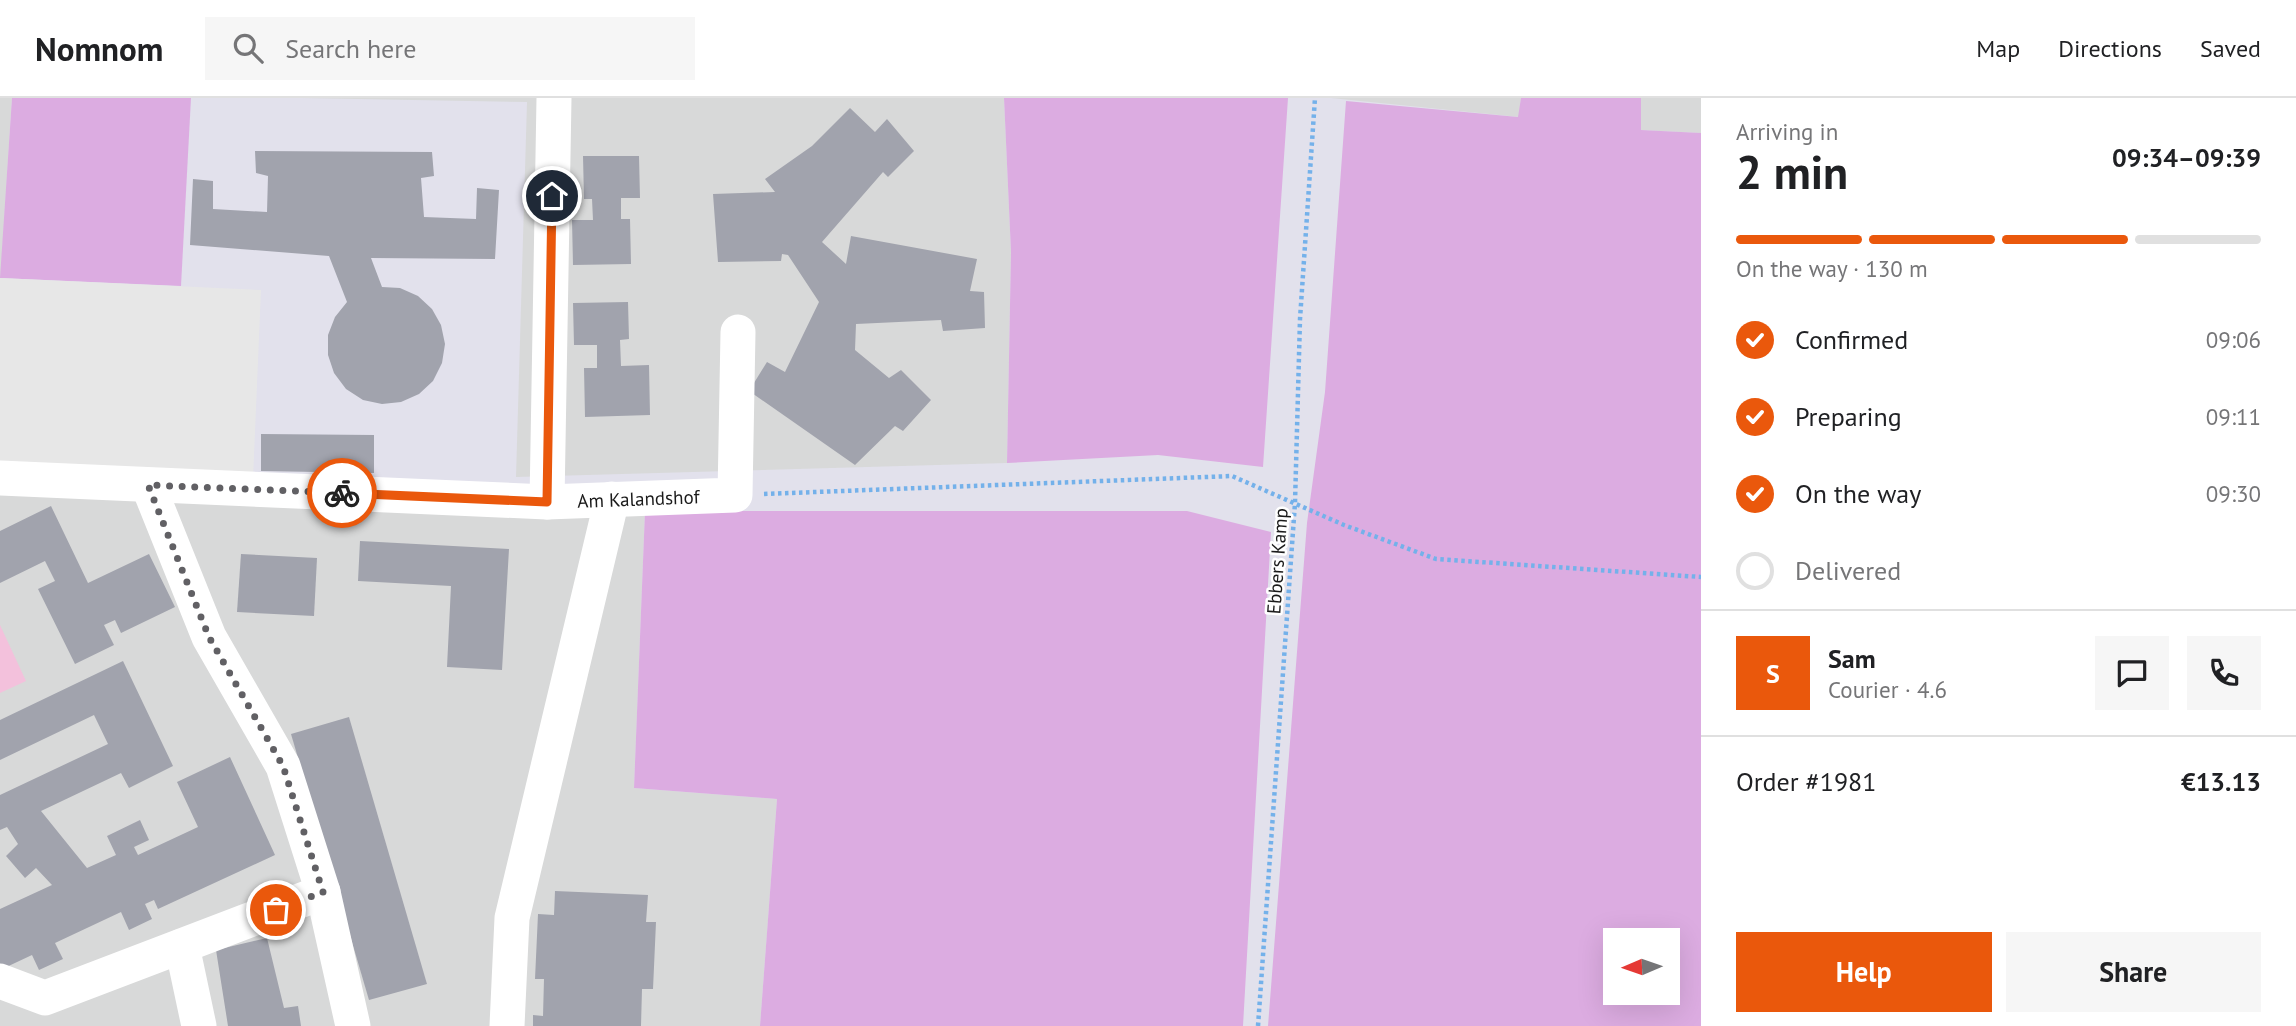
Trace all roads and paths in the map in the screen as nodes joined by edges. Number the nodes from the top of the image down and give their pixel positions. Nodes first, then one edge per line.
1 (554, 98) edge
2 (1315, 98) edge
3 (738, 332) dead end
4 (0, 478) edge
5 (148, 485) junction
6 (735, 495) junction
7 (612, 499) junction
8 (547, 502) junction
9 (1295, 503) junction
10 (1701, 577) edge
11 (323, 892) junction
12 (182, 946) junction
13 (0, 981) edge
14 (199, 1026) edge
15 (353, 1026) edge
16 (507, 1026) edge
17 (1258, 1026) edge

1 - 8 street
2 - 9 path, Ebbers Kamp
3 - 6 street
4 - 5 street, Am Kalandshof
5 - 8 street, Am Kalandshof
5 - 11 street
6 - 7 street, Am Kalandshof
6 - 9 path
7 - 8 street, Am Kalandshof
7 - 16 street
9 - 10 path
9 - 17 path, Ebbers Kamp
11 - 12 street
11 - 15 street
12 - 13 street
12 - 14 street

